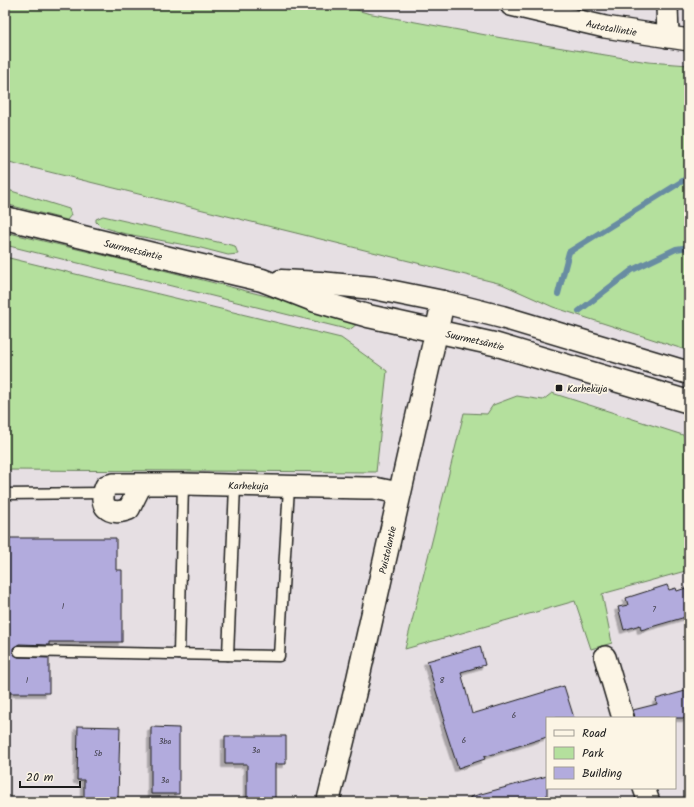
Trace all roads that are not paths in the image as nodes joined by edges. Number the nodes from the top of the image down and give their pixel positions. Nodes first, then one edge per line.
1 (511, 5) edge
2 (667, 5) edge
3 (668, 37) junction
4 (689, 40) edge
5 (5, 218) edge
6 (262, 280) junction
7 (443, 302) junction
8 (436, 332) junction
9 (689, 373) edge
10 (689, 402) edge
11 (144, 484) junction
12 (183, 484) junction
13 (235, 486) junction
14 (289, 487) junction
15 (103, 493) junction
16 (399, 493) junction
17 (5, 494) edge
18 (19, 651) dead end
19 (179, 654) junction
20 (228, 655) junction
21 (605, 657) dead end
22 (623, 717) edge
23 (644, 789) edge
24 (328, 801) edge
25 (649, 802) edge

1 - 3 street, Autotallintie
2 - 3 street
3 - 4 street, Autotallintie
5 - 6 main road, Suurmetsäntie
6 - 7 main road, Suurmetsäntie
6 - 8 main road, Suurmetsäntie
7 - 8 main road, Puistolantie
7 - 9 main road, Suurmetsäntie
8 - 10 main road, Suurmetsäntie
8 - 16 main road, Puistolantie
11 - 12 street, Karhekuja
11 - 15 street, Karhekuja
11 - 15 street
12 - 13 street, Karhekuja
12 - 19 lane
13 - 14 street, Karhekuja
13 - 20 lane
14 - 16 street, Karhekuja
14 - 20 lane
15 - 17 lane
16 - 24 main road, Puistolantie
18 - 19 lane
19 - 20 lane
21 - 22 street
23 - 25 street

